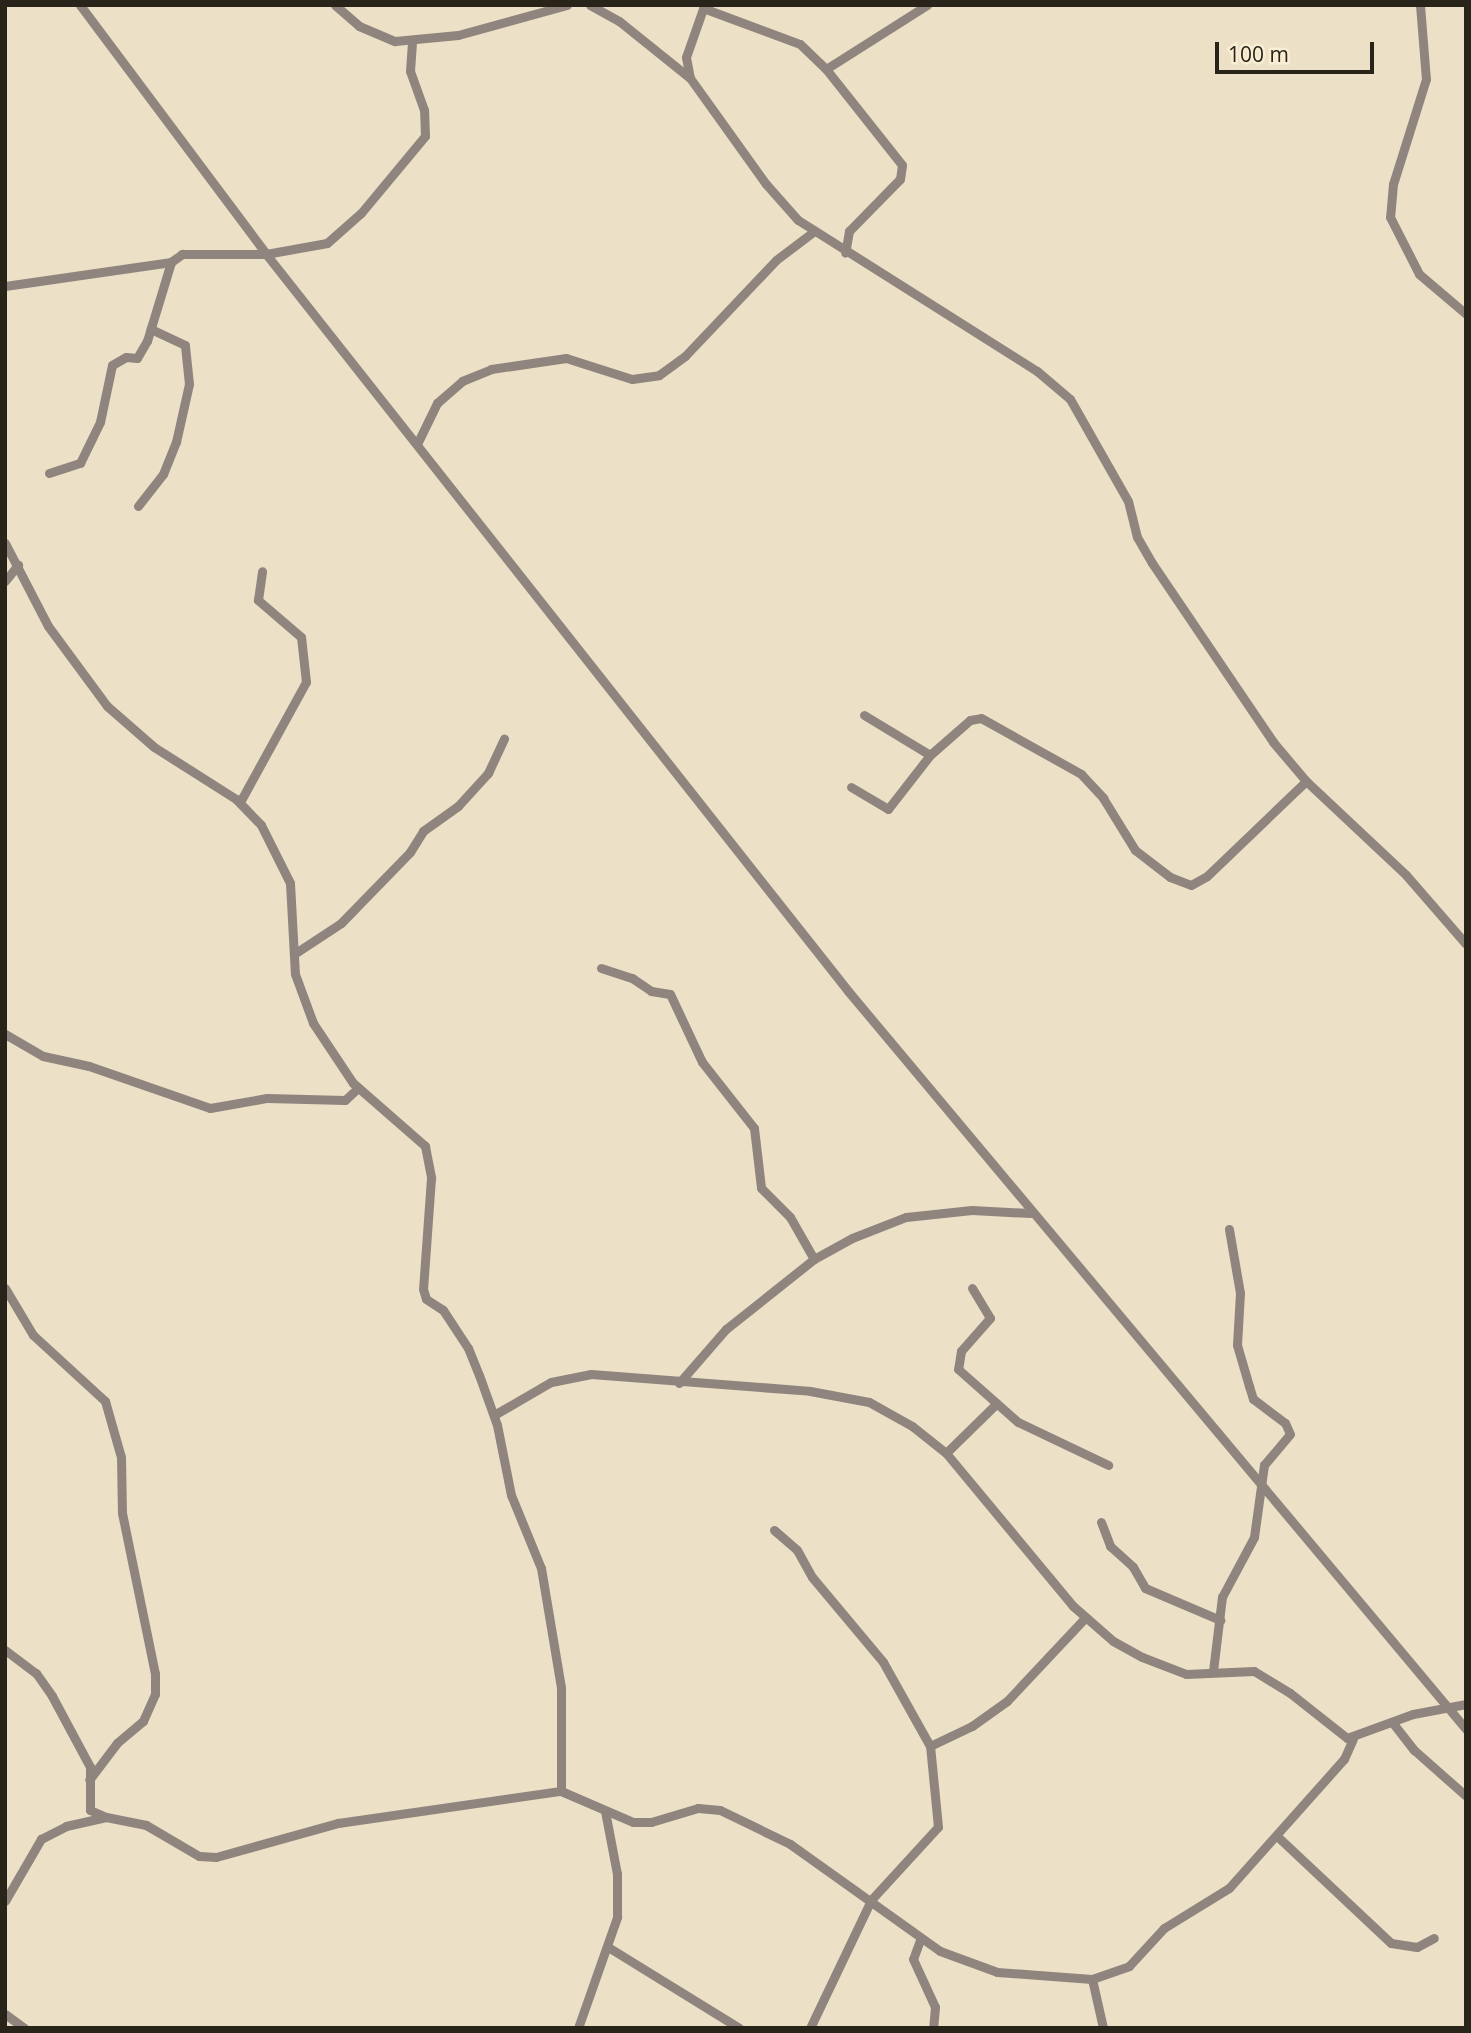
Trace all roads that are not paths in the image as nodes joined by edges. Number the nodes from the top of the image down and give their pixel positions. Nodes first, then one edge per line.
1 (80, 5) edge
2 (335, 5) edge
3 (567, 5) edge
4 (590, 5) edge
5 (927, 5) edge
6 (1420, 5) edge
7 (704, 7) edge
8 (412, 40) junction
9 (826, 69) junction
10 (690, 78) junction
11 (813, 232) junction
12 (845, 253) junction
13 (266, 254) junction
14 (171, 262) junction
15 (5, 286) edge
16 (1466, 314) edge
17 (151, 329) junction
18 (417, 444) junction
19 (50, 473) dead end
20 (138, 506) dead end
21 (5, 543) edge
22 (18, 565) junction
23 (262, 571) dead end
24 (5, 581) edge
25 (864, 715) dead end
26 (504, 739) dead end
27 (930, 755) junction
28 (1306, 780) junction
29 (851, 787) dead end
30 (240, 802) junction
31 (1466, 944) edge
32 (294, 954) junction
33 (601, 968) dead end
34 (5, 1034) edge
35 (358, 1088) junction
36 (1030, 1213) junction
37 (1228, 1229) dead end
38 (814, 1259) junction
39 (5, 1288) edge
40 (972, 1288) dead end
41 (679, 1383) junction
42 (997, 1403) junction
43 (494, 1415) junction
44 (946, 1453) junction
45 (1108, 1465) dead end
46 (1262, 1486) junction
47 (1101, 1522) dead end
48 (774, 1530) dead end
49 (1085, 1618) junction
50 (1220, 1620) junction
51 (5, 1650) edge
52 (1213, 1671) junction
53 (1466, 1704) edge
54 (1446, 1707) junction
55 (1392, 1722) junction
56 (1466, 1729) edge
57 (1353, 1739) junction
58 (930, 1746) junction
59 (89, 1780) junction
60 (561, 1791) junction
61 (1466, 1796) edge
62 (605, 1811) junction
63 (106, 1817) junction
64 (1278, 1837) junction
65 (871, 1900) junction
66 (5, 1901) edge
67 (1434, 1938) dead end
68 (920, 1940) junction
69 (608, 1947) junction
70 (1092, 1979) junction
71 (5, 2014) edge
72 (24, 2028) edge
73 (578, 2028) edge
74 (739, 2028) edge
75 (810, 2028) edge
76 (933, 2028) edge
77 (1103, 2028) edge

1 - 13 street
2 - 8 street
3 - 8 street
4 - 10 street
5 - 9 street
6 - 16 street
7 - 9 street
7 - 10 street
8 - 13 street
9 - 12 street
10 - 11 street
11 - 12 street
11 - 18 street
12 - 28 street
13 - 14 street
13 - 18 street
14 - 15 street
14 - 17 street
17 - 19 street
17 - 20 street
18 - 36 street
21 - 22 street
22 - 24 street
22 - 30 street
23 - 30 street
25 - 27 street
26 - 32 street
27 - 28 street
27 - 29 street
28 - 31 street
30 - 32 street
32 - 35 street
33 - 38 street
34 - 35 street
35 - 43 street
36 - 38 street
36 - 46 street
37 - 46 street
38 - 41 street
39 - 59 street
40 - 42 street
41 - 43 street
41 - 44 street
42 - 44 street
42 - 45 street
43 - 60 street
44 - 49 street
46 - 50 street
46 - 54 street
47 - 50 street
48 - 58 street
49 - 52 street
49 - 58 street
50 - 52 street
51 - 59 street
52 - 57 street
53 - 54 street
54 - 55 street
54 - 56 street
55 - 57 street
55 - 61 street
57 - 64 street
58 - 65 street
59 - 63 street
60 - 62 street
60 - 63 street
62 - 65 street
62 - 69 street
63 - 66 street
64 - 67 street
64 - 70 street
65 - 68 street
65 - 75 street
68 - 70 street
68 - 76 street
69 - 73 street
69 - 74 street
70 - 77 street
71 - 72 street

